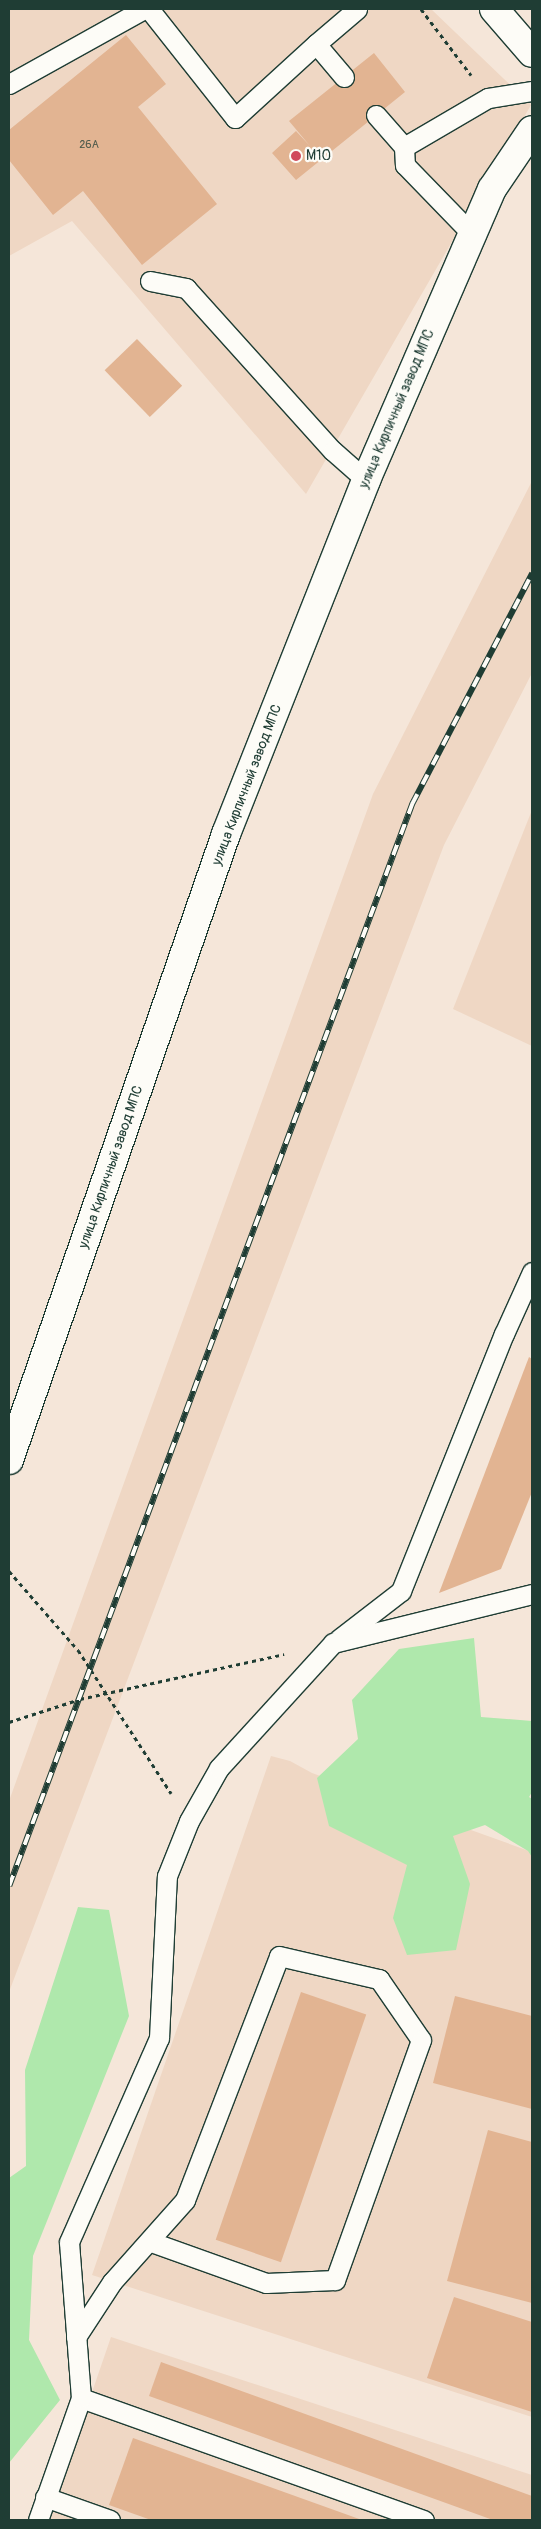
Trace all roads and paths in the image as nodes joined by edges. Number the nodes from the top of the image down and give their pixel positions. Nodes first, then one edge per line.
1 (144, 9) edge
2 (149, 9) edge
3 (357, 9) edge
4 (421, 9) edge
5 (494, 9) edge
6 (316, 44) junction
7 (532, 53) edge
8 (344, 77) dead end
9 (9, 84) edge
10 (532, 91) edge
11 (488, 98) junction
12 (376, 115) dead end
13 (532, 130) edge
14 (404, 147) junction
15 (473, 235) junction
16 (150, 280) dead end
17 (366, 480) junction
18 (532, 1272) edge
19 (9, 1460) edge
20 (9, 1571) edge
21 (532, 1594) edge
22 (333, 1643) junction
23 (106, 1693) junction
24 (9, 1722) edge
25 (189, 1821) junction
26 (149, 2241) junction
27 (76, 2337) junction
28 (81, 2398) junction
29 (45, 2497) junction
30 (38, 2520) edge
31 (110, 2520) edge
32 (424, 2520) edge

1 - 9 lane
2 - 6 lane
3 - 6 lane
4 - 11 path
5 - 7 street
6 - 8 lane
10 - 11 lane
11 - 14 lane
12 - 14 lane
13 - 15 street, улица Кирпичный завод МПС
14 - 15 lane
15 - 17 street, улица Кирпичный завод МПС
16 - 17 lane
17 - 19 street, улица Кирпичный завод МПС
18 - 22 lane
20 - 23 path
21 - 22 lane
22 - 23 path
22 - 25 lane
23 - 24 path
23 - 25 path
25 - 27 lane
26 - 26 lane
26 - 27 lane
27 - 28 lane
28 - 29 lane
28 - 32 lane
29 - 30 lane
29 - 31 lane

